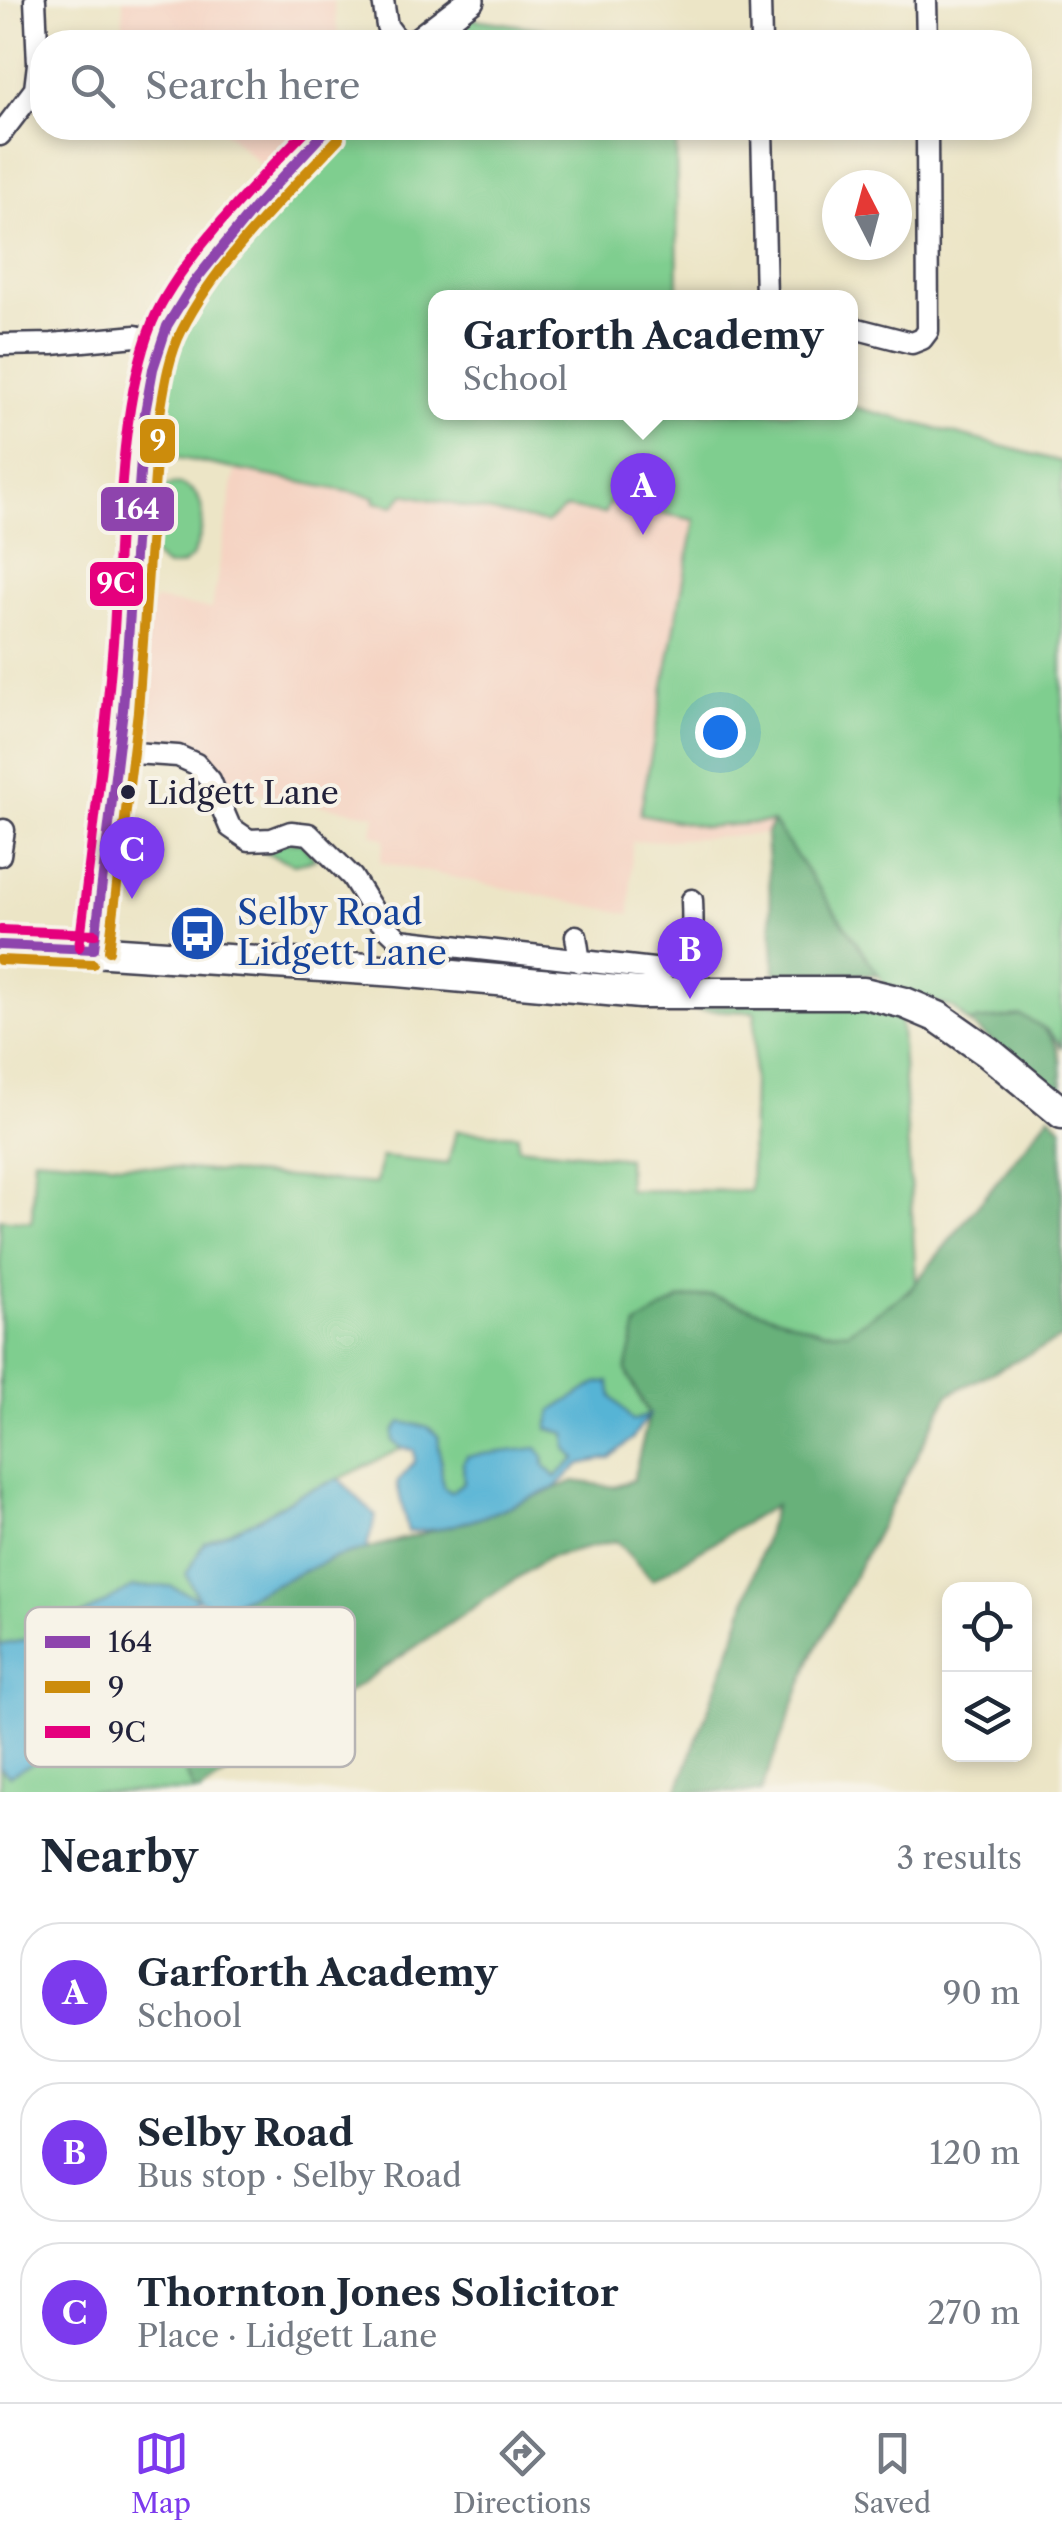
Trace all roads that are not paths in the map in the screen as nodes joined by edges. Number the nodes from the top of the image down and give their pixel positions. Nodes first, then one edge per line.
1 (35, 0) edge
2 (383, 0) edge
3 (471, 0) edge
4 (760, 0) edge
5 (926, 0) edge
6 (36, 30) edge
7 (390, 30) edge
8 (432, 30) edge
9 (761, 30) edge
10 (927, 30) edge
11 (30, 95) edge
12 (0, 136) edge
13 (317, 140) edge
14 (762, 140) edge
15 (927, 140) edge
16 (766, 290) edge
17 (858, 329) edge
18 (160, 344) junction
19 (0, 345) edge
20 (119, 752) junction
21 (4, 830) dead end
22 (0, 855) edge
23 (692, 900) dead end
24 (576, 936) dead end
25 (0, 945) edge
26 (94, 949) junction
27 (580, 962) junction
28 (1062, 1113) edge

1 - 6 street
2 - 7 street
3 - 8 main road
4 - 9 street
5 - 10 street
11 - 12 street
13 - 18 main road
14 - 16 street
15 - 17 street
18 - 19 street
18 - 20 main road
20 - 26 main road
20 - 27 street
21 - 22 street
23 - 27 street
24 - 27 street
25 - 26 highway
26 - 28 highway

